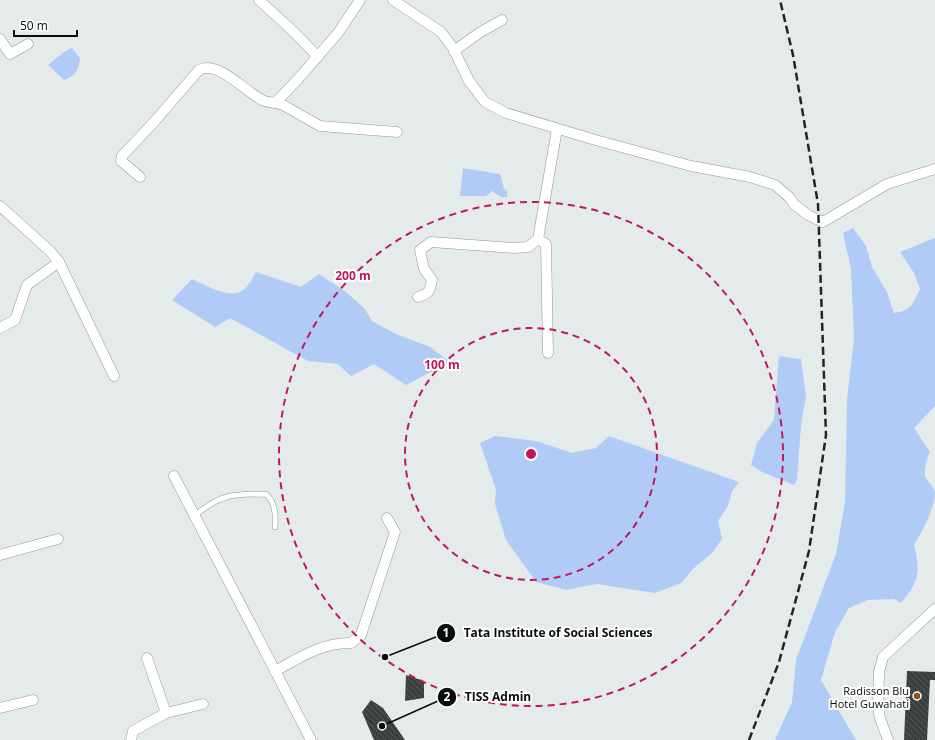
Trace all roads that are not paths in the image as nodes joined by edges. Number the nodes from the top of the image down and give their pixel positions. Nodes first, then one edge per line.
1 (259, 0) edge
2 (360, 0) edge
3 (392, 0) edge
4 (502, 20) dead end
5 (0, 39) edge
6 (28, 44) dead end
7 (454, 51) junction
8 (318, 57) junction
9 (274, 103) junction
10 (557, 129) junction
11 (397, 132) dead end
12 (935, 169) edge
13 (140, 177) dead end
14 (0, 206) edge
15 (538, 239) junction
16 (59, 262) junction
17 (418, 297) dead end
18 (0, 328) edge
19 (548, 353) dead end
20 (114, 376) dead end
21 (174, 476) dead end
22 (194, 516) junction
23 (387, 518) dead end
24 (275, 527) dead end
25 (58, 539) dead end
26 (0, 555) edge
27 (935, 609) edge
28 (147, 658) dead end
29 (275, 671) junction
30 (33, 700) dead end
31 (203, 704) dead end
32 (0, 708) edge
33 (166, 713) junction
34 (131, 740) edge
35 (311, 740) edge
36 (888, 740) edge

1 - 8 street
2 - 8 street
3 - 7 street
4 - 7 street
5 - 6 street
7 - 10 street
8 - 9 street
9 - 11 street
9 - 13 street
10 - 12 street
10 - 15 street
14 - 16 street
15 - 17 street
15 - 19 street
16 - 18 street
16 - 20 street
21 - 22 street
22 - 24 lane
22 - 29 street
23 - 29 street
25 - 26 street
27 - 36 street
28 - 33 street
29 - 35 street
30 - 32 street
31 - 33 street
33 - 34 street

